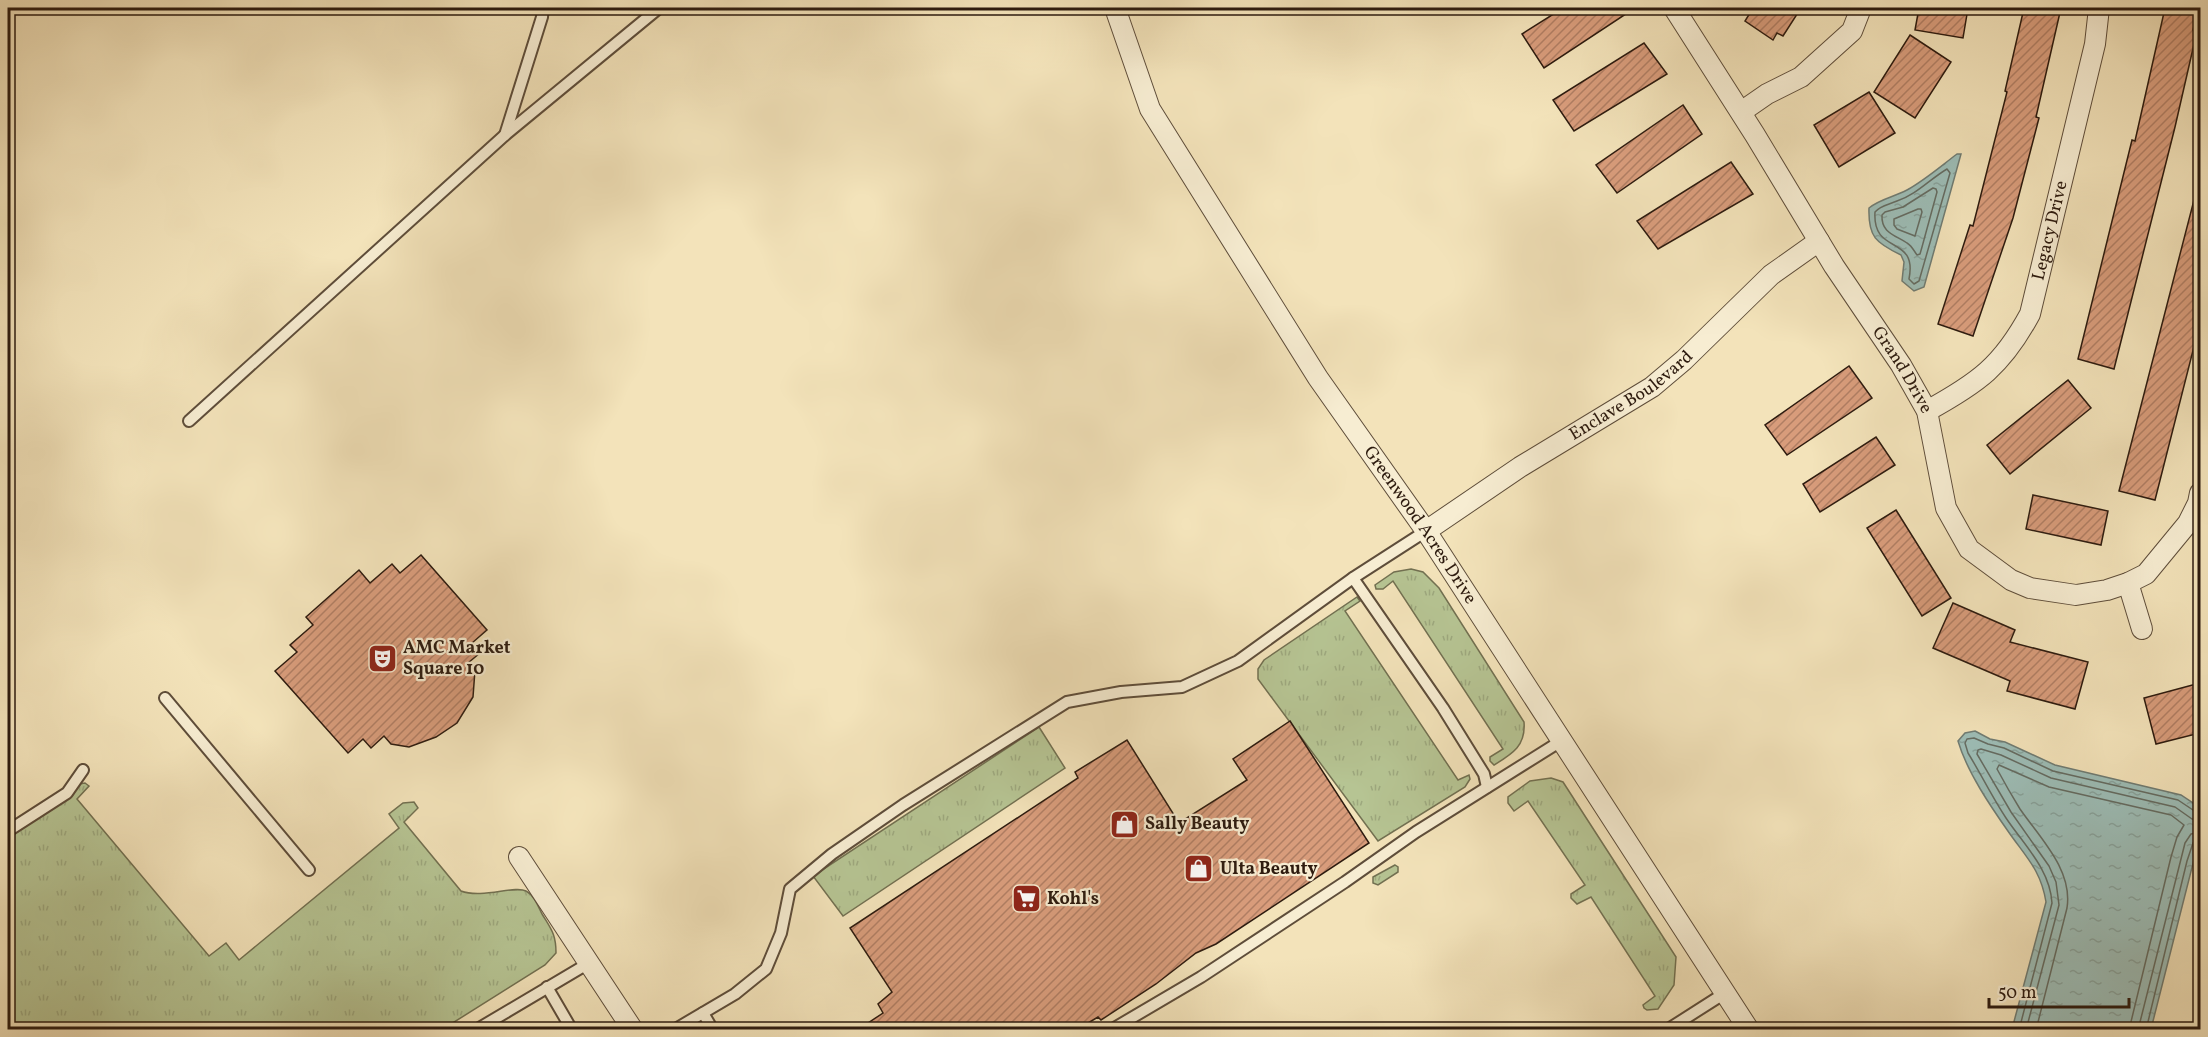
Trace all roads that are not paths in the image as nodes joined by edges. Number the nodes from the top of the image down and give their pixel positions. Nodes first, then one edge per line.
1 (543, 8) edge
2 (659, 8) edge
3 (1116, 8) edge
4 (1674, 8) edge
5 (1861, 8) edge
6 (2099, 8) edge
7 (1740, 112) junction
8 (505, 135) junction
9 (1819, 241) junction
10 (1927, 411) junction
11 (189, 421) dead end
12 (2200, 493) edge
13 (1426, 531) junction
14 (1353, 578) junction
15 (2128, 583) junction
16 (2142, 629) dead end
17 (165, 698) dead end
18 (1561, 741) junction
19 (83, 770) dead end
20 (1487, 787) junction
21 (8, 831) edge
22 (519, 857) dead end
23 (309, 870) dead end
24 (589, 963) junction
25 (547, 987) junction
26 (1725, 993) junction
27 (703, 1013) junction
28 (477, 1029) edge
29 (572, 1029) edge
30 (633, 1029) edge
31 (674, 1029) edge
32 (713, 1029) edge
33 (1111, 1029) edge
34 (1667, 1029) edge
35 (1749, 1029) edge

1 - 8 lane
2 - 8 lane
3 - 13 street, Greenwood Acres Drive
4 - 7 street, Grand Drive
5 - 7 street
6 - 10 street, Legacy Drive
7 - 9 street, Grand Drive
8 - 11 lane
9 - 10 street, Grand Drive
9 - 13 street, Enclave Boulevard
10 - 15 street, Grand Drive
12 - 15 street, Grand Drive
13 - 14 lane
13 - 18 street, Greenwood Acres Drive
14 - 20 lane
14 - 27 lane
15 - 16 street
17 - 23 lane
18 - 20 lane
18 - 26 street, Greenwood Acres Drive
19 - 21 lane
20 - 33 lane
22 - 24 street
24 - 25 lane
24 - 30 street
25 - 28 lane
25 - 29 lane
26 - 34 lane
26 - 35 street, Greenwood Acres Drive
27 - 31 lane
27 - 32 lane

